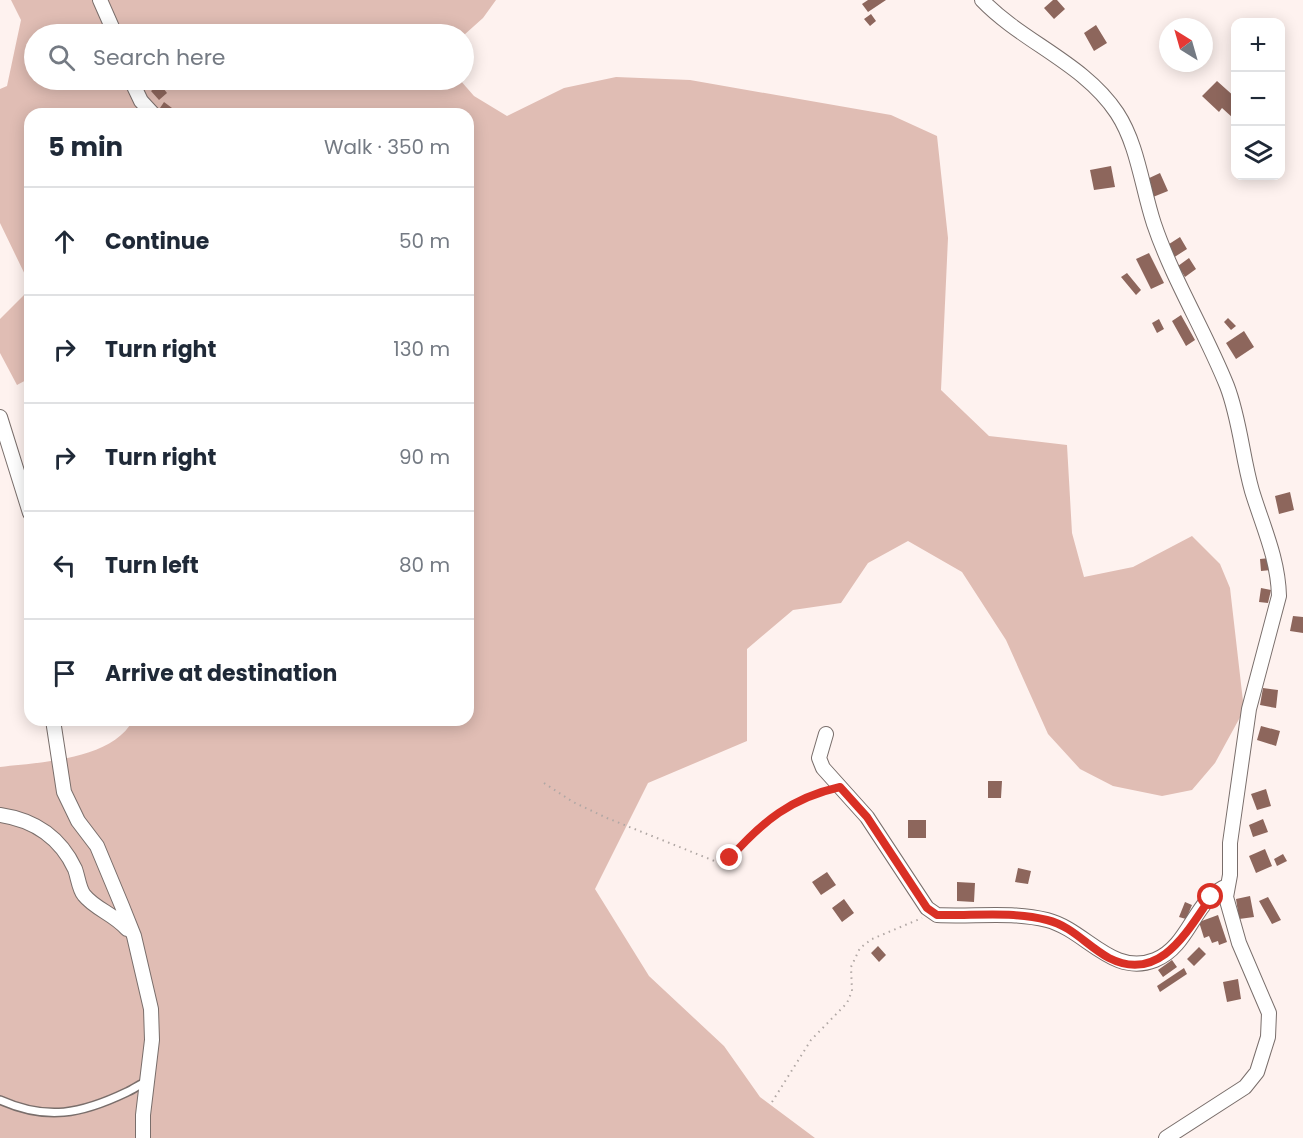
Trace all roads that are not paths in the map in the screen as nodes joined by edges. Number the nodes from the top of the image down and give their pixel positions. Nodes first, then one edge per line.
1 (100, 0) edge
2 (982, 0) edge
3 (111, 24) edge
4 (136, 90) edge
5 (147, 108) edge
6 (0, 417) edge
7 (24, 494) edge
8 (54, 726) edge
9 (826, 734) dead end
10 (0, 815) edge
11 (1227, 886) junction
12 (134, 936) junction
13 (148, 1081) junction
14 (0, 1100) edge
15 (143, 1138) edge
16 (1166, 1138) edge

1 - 3 street
2 - 11 street
4 - 5 street
6 - 7 street
8 - 12 street
9 - 11 street
10 - 12 street
11 - 16 street
12 - 13 street
13 - 14 lane
13 - 15 street

